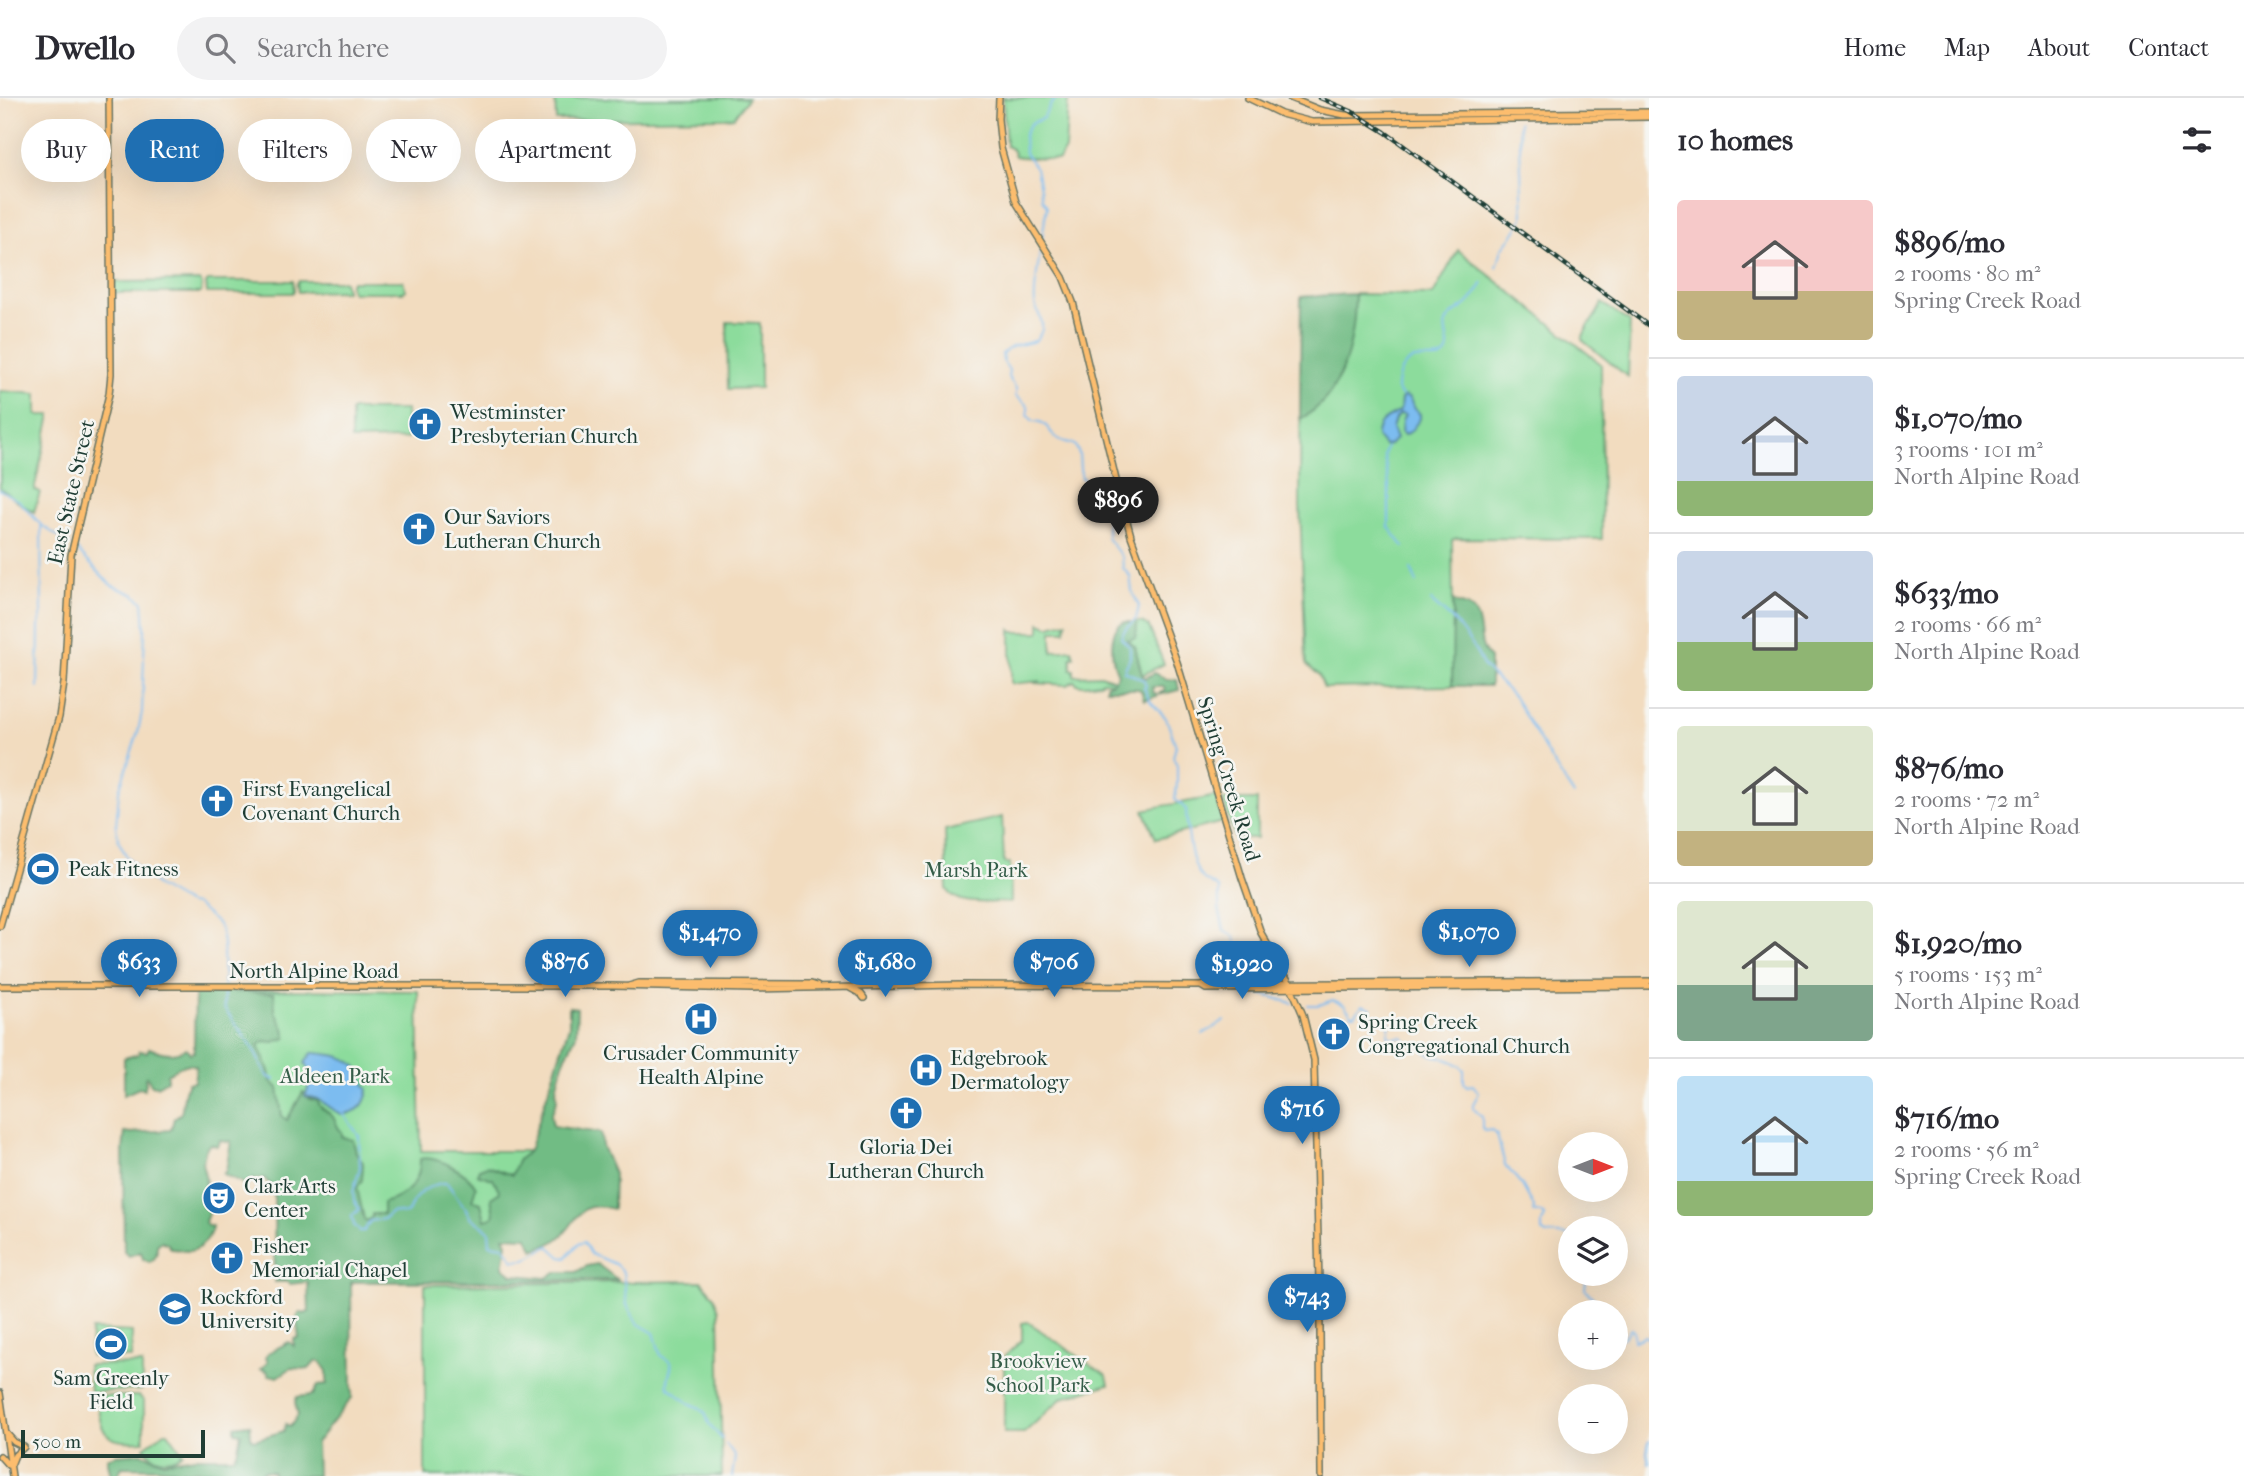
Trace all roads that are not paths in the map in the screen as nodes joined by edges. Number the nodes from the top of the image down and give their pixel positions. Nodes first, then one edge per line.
1 (109, 98) edge
2 (998, 98) edge
3 (1248, 98) edge
4 (1290, 98) edge
5 (1649, 115) edge
6 (0, 926) edge
7 (1649, 983) edge
8 (1290, 985) junction
9 (1, 986) edge
10 (847, 986) junction
11 (1201, 986) junction
12 (1279, 987) junction
13 (1294, 995) junction
14 (864, 998) dead end
15 (0, 1393) edge
16 (4, 1429) junction
17 (0, 1443) edge
18 (0, 1456) edge
19 (10, 1468) junction
20 (12, 1476) edge
21 (1321, 1476) edge

1 - 6 main road, East State Street
2 - 8 main road, Spring Creek Road
3 - 5 main road
4 - 5 main road
7 - 8 main road, North Alpine Road
8 - 11 main road, North Alpine Road
8 - 12 main road, North Alpine Road
8 - 13 main road, Spring Creek Road
9 - 10 main road, North Alpine Road
10 - 11 main road, North Alpine Road
10 - 14 main road
11 - 12 main road, North Alpine Road
12 - 13 main road
13 - 21 main road, Spring Creek Road
15 - 16 main road
16 - 17 main road
16 - 19 main road
16 - 19 main road
18 - 19 main road
19 - 20 main road

